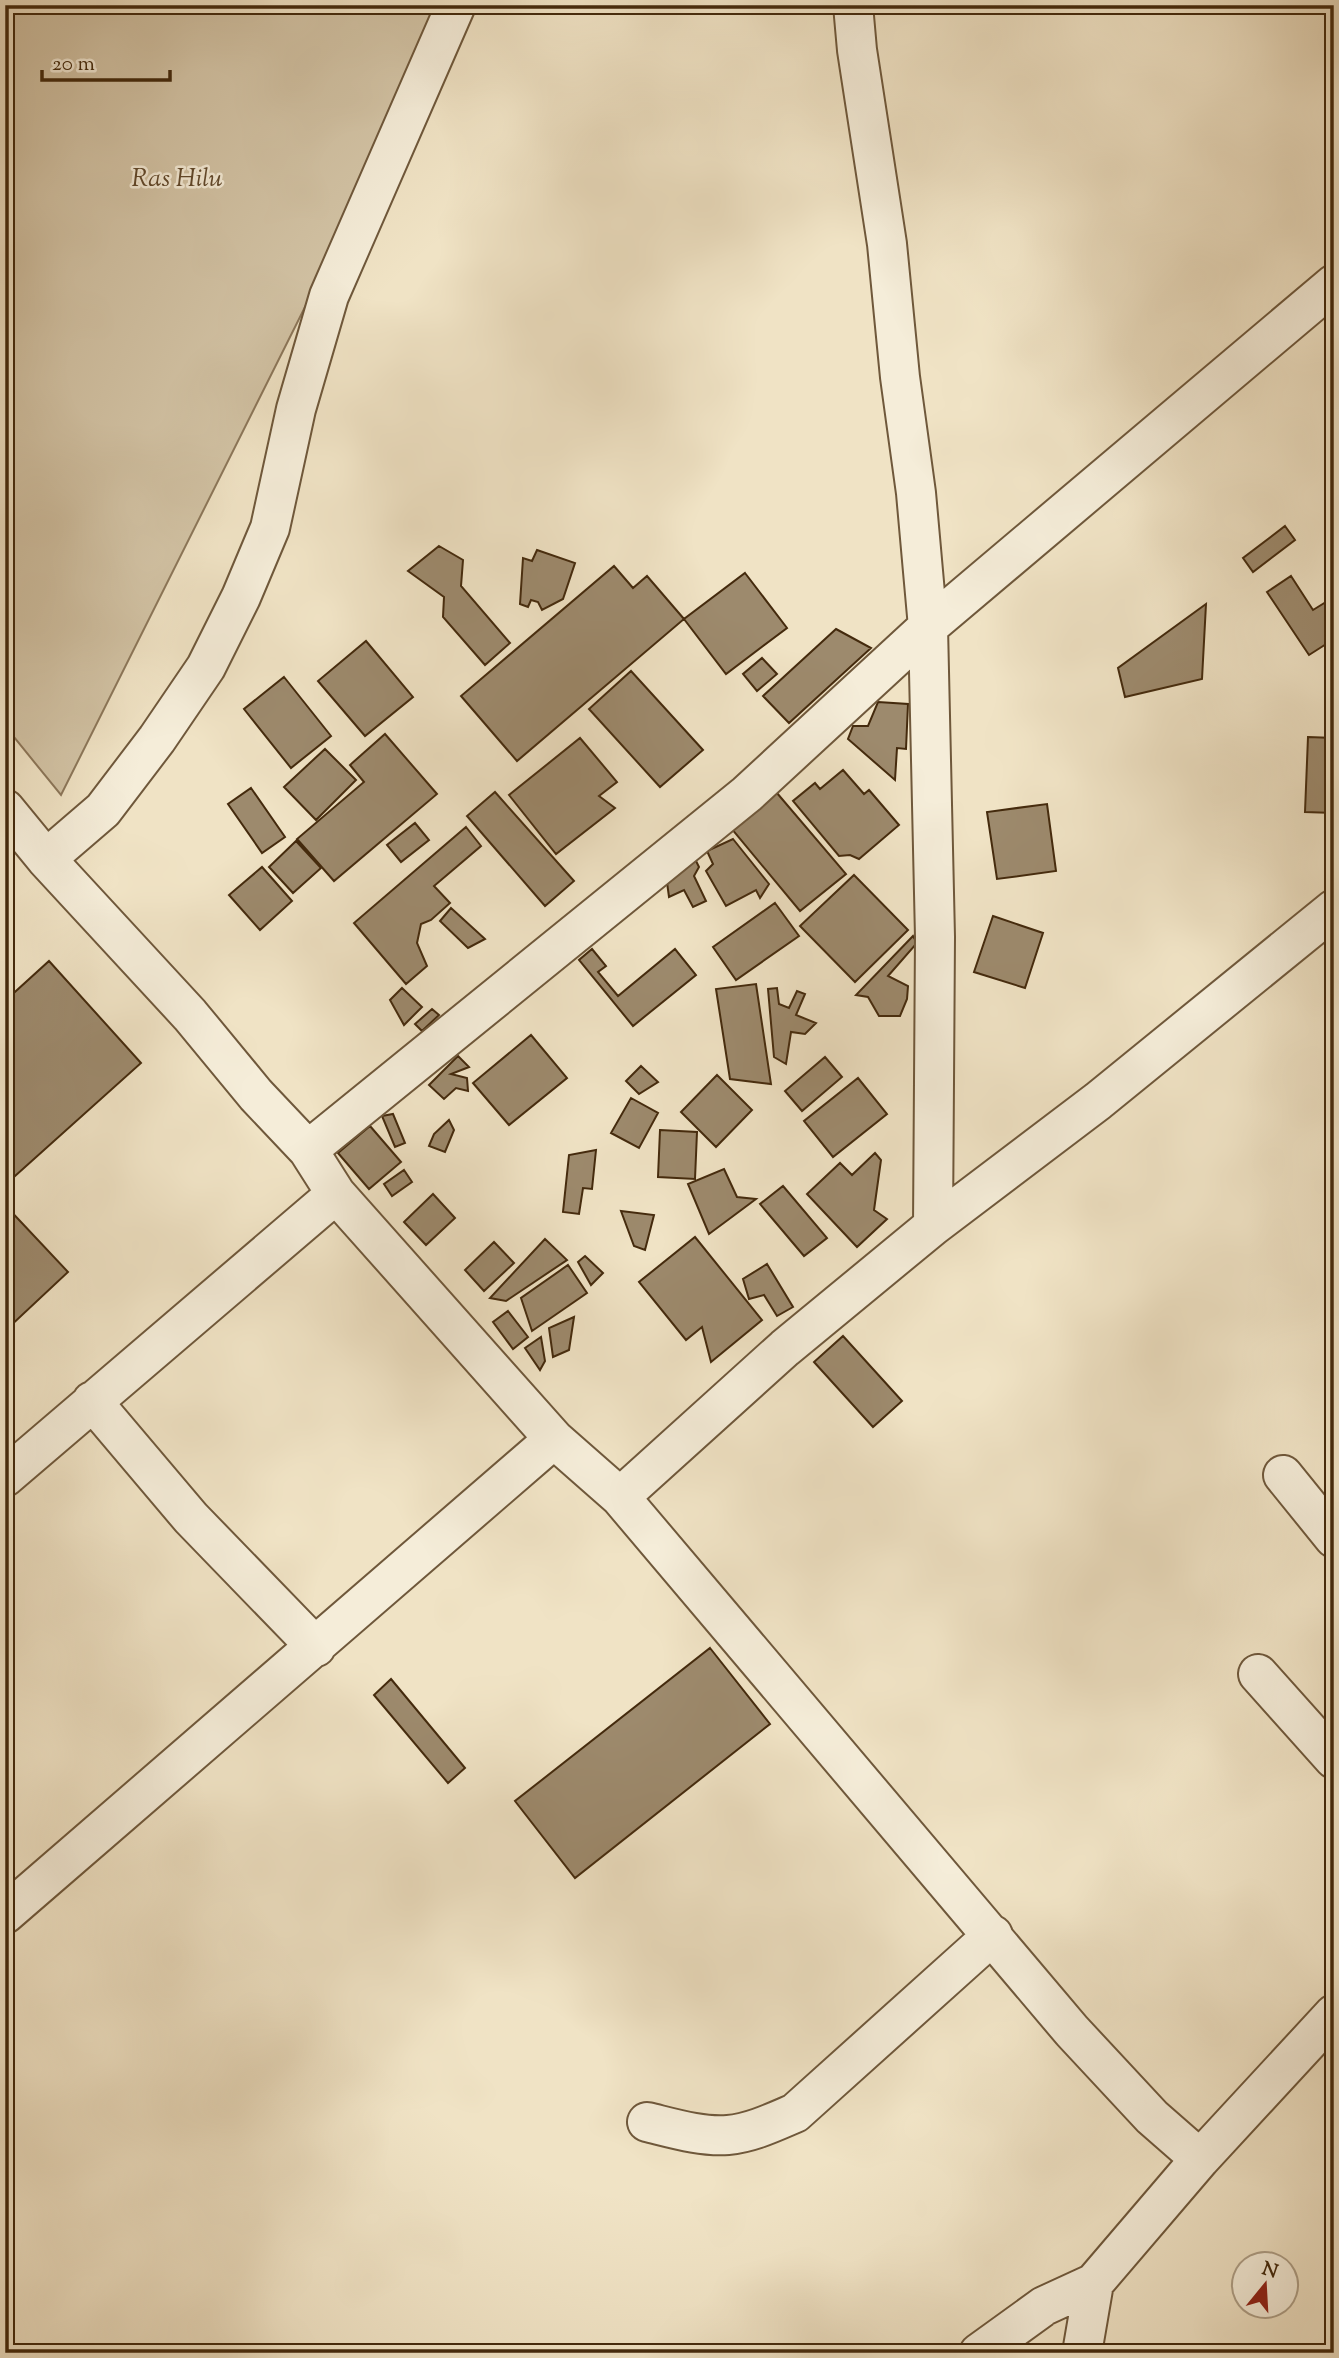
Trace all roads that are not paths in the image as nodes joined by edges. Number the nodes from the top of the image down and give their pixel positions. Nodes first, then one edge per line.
1 (456, 5) edge
2 (853, 5) edge
3 (1334, 284) edge
4 (928, 627) junction
5 (5, 809) edge
6 (46, 859) junction
7 (1334, 909) edge
8 (308, 1150) junction
9 (336, 1194) junction
10 (933, 1226) junction
11 (92, 1401) junction
12 (554, 1439) junction
13 (1283, 1475) dead end
14 (5, 1477) edge
15 (620, 1497) junction
16 (1334, 1538) edge
17 (316, 1647) junction
18 (1258, 1674) dead end
19 (1334, 1759) edge
20 (5, 1914) edge
21 (993, 1935) junction
22 (1334, 2014) edge
23 (647, 2122) dead end
24 (1200, 2159) junction
25 (1094, 2283) junction
26 (979, 2353) edge
27 (1082, 2353) edge

1 - 6 street
2 - 4 street
3 - 4 street
4 - 8 street
4 - 10 street
5 - 6 street
6 - 8 street
7 - 10 street
8 - 9 street
9 - 11 street
9 - 12 street
10 - 15 street
11 - 14 street
11 - 17 street
12 - 15 street
12 - 17 street
13 - 16 street
15 - 21 street
17 - 20 street
18 - 19 street
21 - 23 street
21 - 24 street
22 - 24 street
24 - 25 street
25 - 26 street
25 - 27 street

